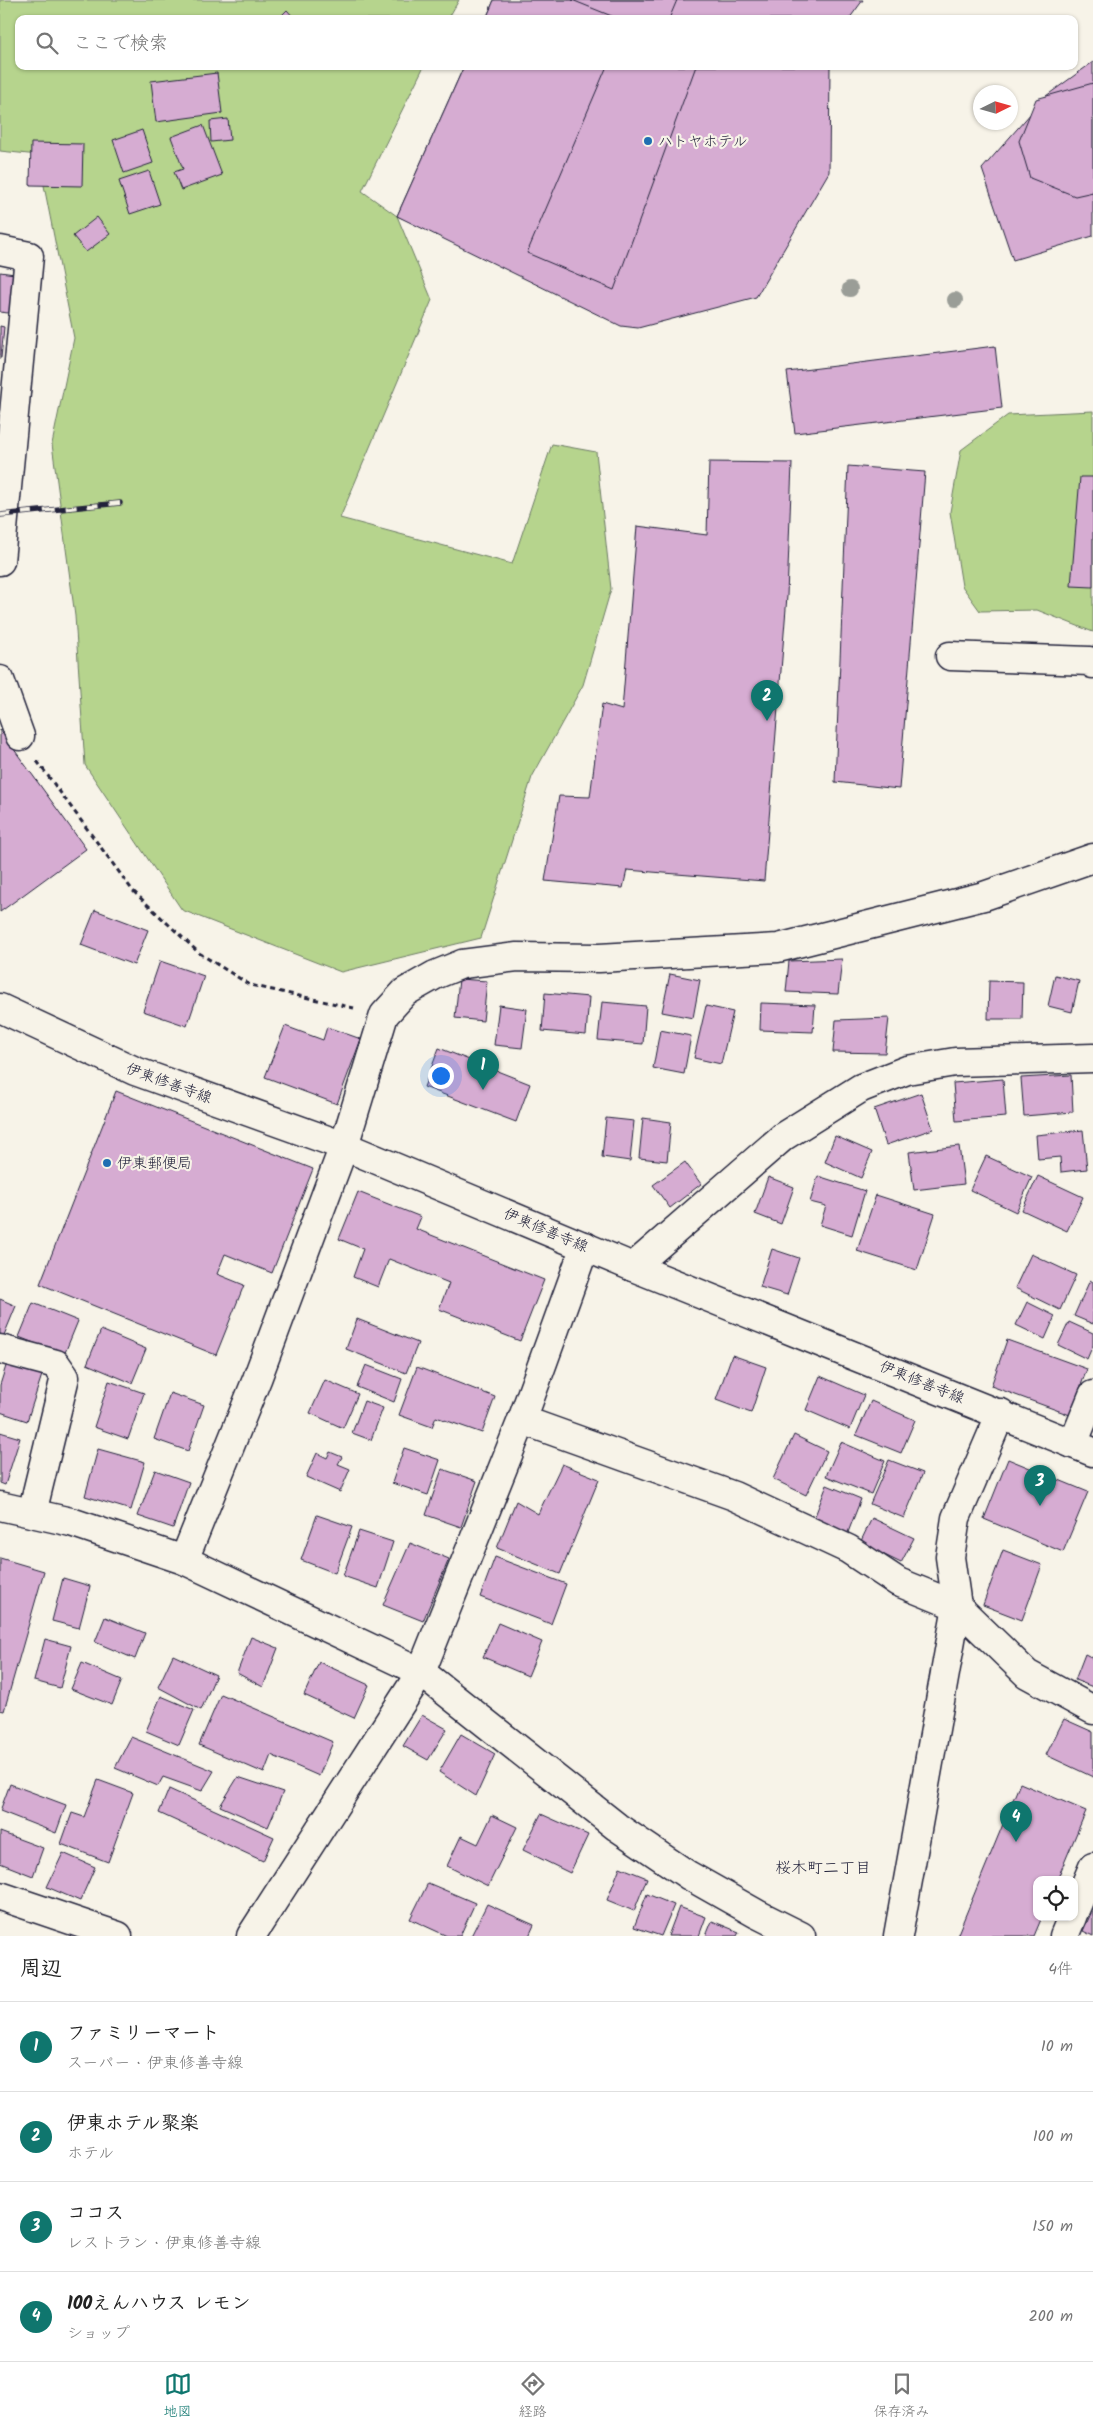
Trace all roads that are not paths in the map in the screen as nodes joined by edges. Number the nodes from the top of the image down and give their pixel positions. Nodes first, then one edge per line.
1 (0, 250) edge
2 (0, 561) edge
3 (950, 656) dead end
4 (1093, 664) edge
5 (0, 680) edge
6 (20, 736) road end
7 (1093, 858) edge
8 (0, 1008) edge
9 (1093, 1058) edge
10 (344, 1146) junction
11 (586, 1246) junction
12 (633, 1267) junction
13 (0, 1349) edge
14 (1093, 1395) edge
15 (1001, 1413) junction
16 (522, 1420) junction
17 (1083, 1448) edge
18 (0, 1506) edge
19 (32, 1513) junction
20 (184, 1560) junction
21 (956, 1606) junction
22 (421, 1672) junction
23 (1093, 1710) edge
24 (1093, 1867) edge
25 (0, 1896) edge
26 (1078, 1903) edge
27 (1070, 1921) edge
28 (118, 1936) edge
29 (251, 1936) edge
30 (801, 1936) edge
31 (898, 1936) edge
32 (1064, 1936) edge

1 - 2 street
3 - 4 street
5 - 6 street
7 - 10 street
8 - 10 street, 伊東修善寺線
9 - 12 street
10 - 11 street, 伊東修善寺線
10 - 20 street
11 - 12 street, 伊東修善寺線
11 - 16 street
12 - 15 street, 伊東修善寺線
13 - 19 street
14 - 17 street
15 - 17 street, 伊東修善寺線
15 - 21 street
16 - 21 street
16 - 22 street
18 - 19 street
19 - 20 street
20 - 22 street
21 - 23 street
21 - 31 street
22 - 29 street
22 - 30 street
24 - 26 street
25 - 28 street
27 - 32 street

